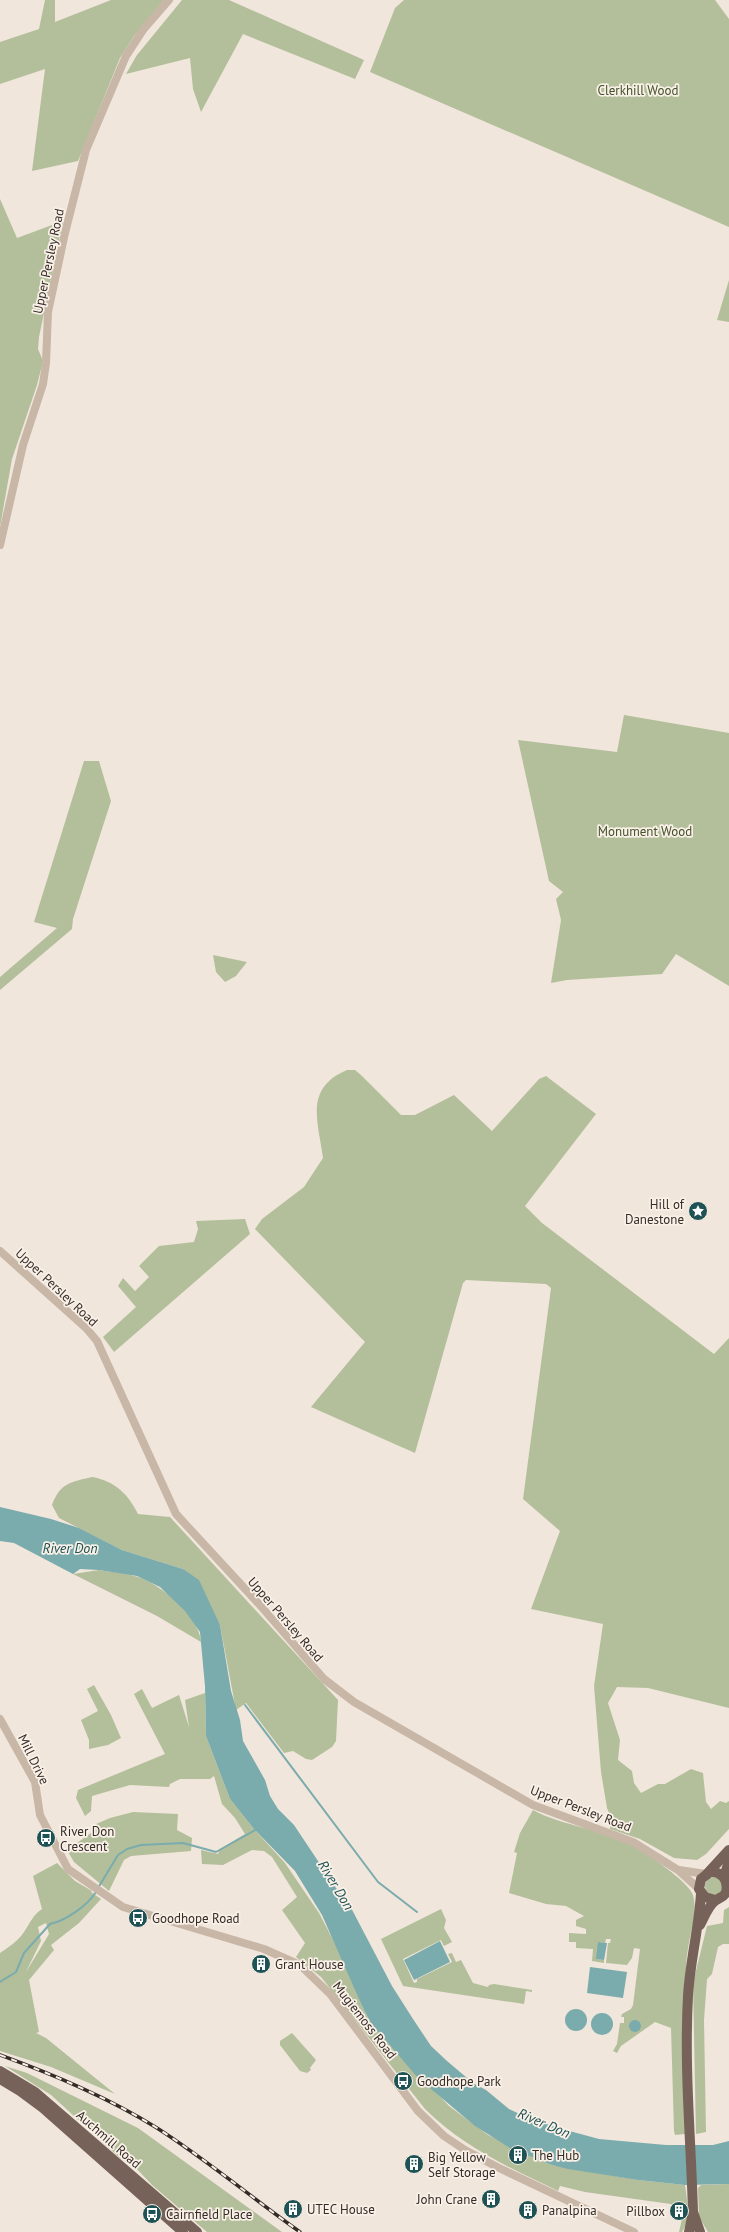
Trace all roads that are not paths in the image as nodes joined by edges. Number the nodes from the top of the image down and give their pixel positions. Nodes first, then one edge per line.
1 (169, 0) edge
2 (0, 545) edge
3 (0, 1251) edge
4 (0, 1719) edge
5 (729, 1850) edge
6 (60, 1855) joint
7 (729, 1861) edge
8 (678, 1870) junction
9 (706, 1874) junction
10 (726, 1879) edge
11 (700, 1891) junction
12 (721, 1898) edge
13 (699, 1926) junction
14 (0, 2071) edge
15 (0, 2079) edge
16 (692, 2209) junction
17 (183, 2232) edge
18 (197, 2232) edge
19 (634, 2232) edge
20 (689, 2232) edge
21 (700, 2232) edge

1 - 2 street, Upper Persley Road
3 - 8 street, Upper Persley Road
4 - 6 street, Mill Drive
5 - 9 main road
6 - 19 street, Mugiemoss Road
7 - 10 main road
8 - 9 street, Upper Persley Road
8 - 11 street, Upper Persley Road
9 - 10 main road
9 - 11 main road
10 - 12 main road
11 - 12 main road
11 - 13 main road
12 - 13 main road
13 - 16 main road
14 - 18 main road, Auchmill Road
15 - 17 main road, Auchmill Road
16 - 20 main road
16 - 21 main road

